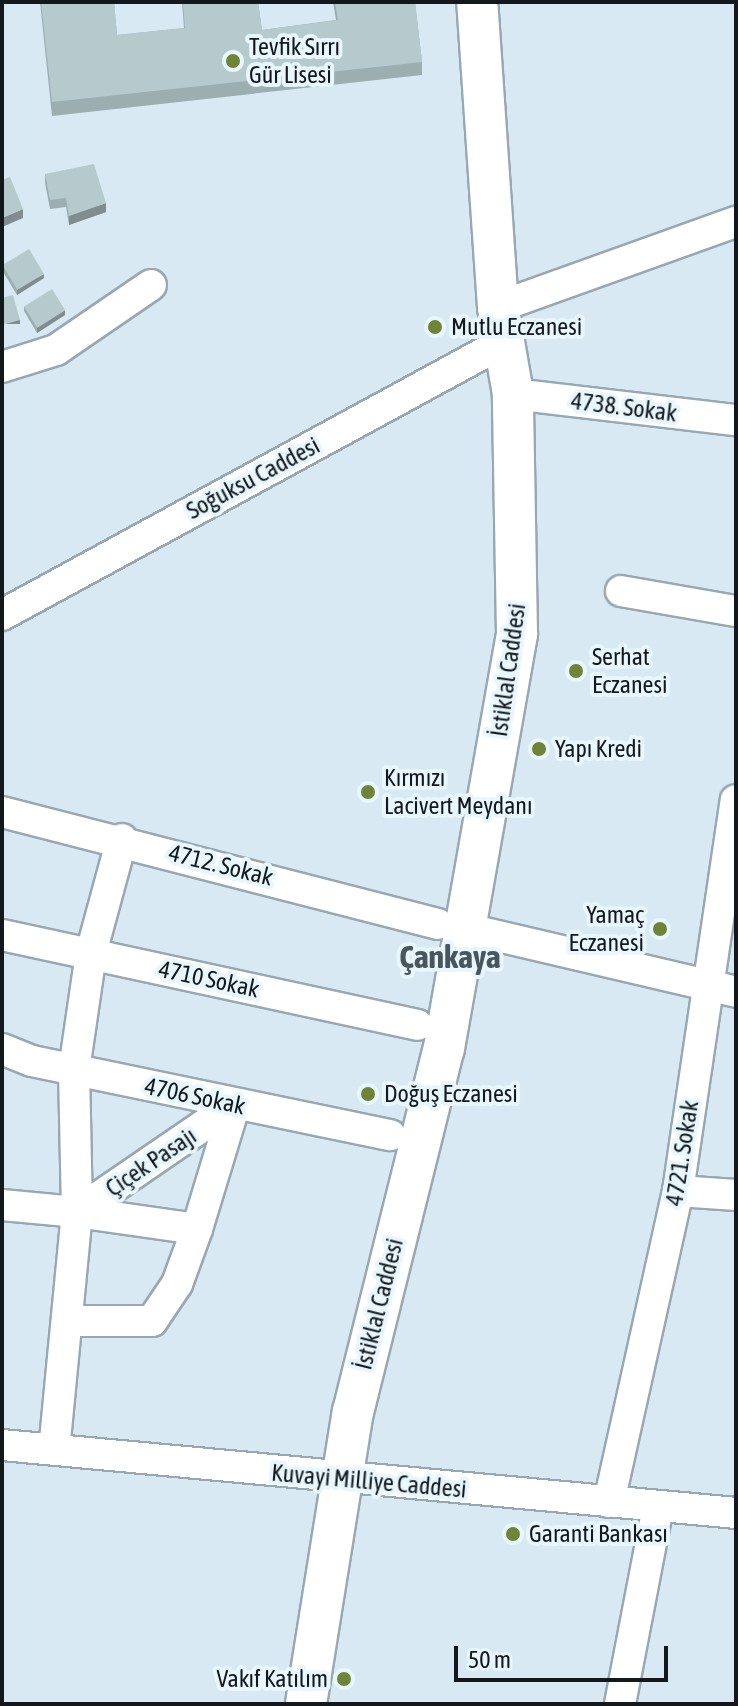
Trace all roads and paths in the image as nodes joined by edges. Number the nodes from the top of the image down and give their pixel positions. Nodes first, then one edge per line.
1 (477, 2) edge
2 (736, 222) edge
3 (151, 285) dead end
4 (501, 324) junction
5 (2, 367) edge
6 (513, 394) junction
7 (736, 420) edge
8 (621, 591) dead end
9 (736, 611) edge
10 (2, 615) edge
11 (736, 800) edge
12 (2, 812) edge
13 (122, 839) junction
14 (453, 926) junction
15 (2, 935) edge
16 (91, 953) junction
17 (706, 987) junction
18 (736, 992) edge
19 (417, 1025) dead end
20 (2, 1049) edge
21 (74, 1070) junction
22 (235, 1104) junction
23 (390, 1135) dead end
24 (678, 1191) junction
25 (736, 1195) edge
26 (2, 1205) edge
27 (77, 1212) junction
28 (197, 1229) junction
29 (67, 1321) junction
30 (2, 1445) edge
31 (54, 1450) junction
32 (341, 1478) junction
33 (609, 1502) junction
34 (658, 1507) junction
35 (736, 1513) edge
36 (308, 1703) edge
37 (620, 1704) edge

1 - 4 main road, İstiklal Caddesi
2 - 4 street, Soğuksu Caddesi
3 - 5 street
4 - 6 main road, İstiklal Caddesi
4 - 10 street, Soğuksu Caddesi
6 - 7 street, 4738. Sokak
6 - 14 main road, İstiklal Caddesi
8 - 9 street
11 - 17 street, 4721. Sokak
12 - 13 street, 4712. Sokak
13 - 14 street, 4712. Sokak
13 - 16 street, Çiçek Pasajı
14 - 17 street, 4712. Sokak
14 - 32 main road, İstiklal Caddesi
15 - 16 street, 4710 Sokak
16 - 19 street, 4710 Sokak
16 - 21 street, Çiçek Pasajı
17 - 18 street, 4712. Sokak
17 - 24 street, 4721. Sokak
20 - 21 street, 4706 Sokak
21 - 22 street, 4706 Sokak
21 - 27 street, Çiçek Pasajı
22 - 23 street, 4706 Sokak
22 - 27 street, Çiçek Pasajı
22 - 28 street, Çiçek Pasajı
24 - 25 street
24 - 33 street, 4721. Sokak
26 - 27 street, Çiçek Pasajı
27 - 28 street, Çiçek Pasajı
27 - 29 street, Çiçek Pasajı
28 - 29 street, Çiçek Pasajı
29 - 31 street
30 - 31 street, Kuvayi Milliye Caddesi
31 - 32 street, Kuvayi Milliye Caddesi
32 - 33 street, Kuvayi Milliye Caddesi
32 - 36 main road, İstiklal Caddesi
33 - 34 street, Kuvayi Milliye Caddesi
34 - 35 street, Kuvayi Milliye Caddesi
34 - 37 street

